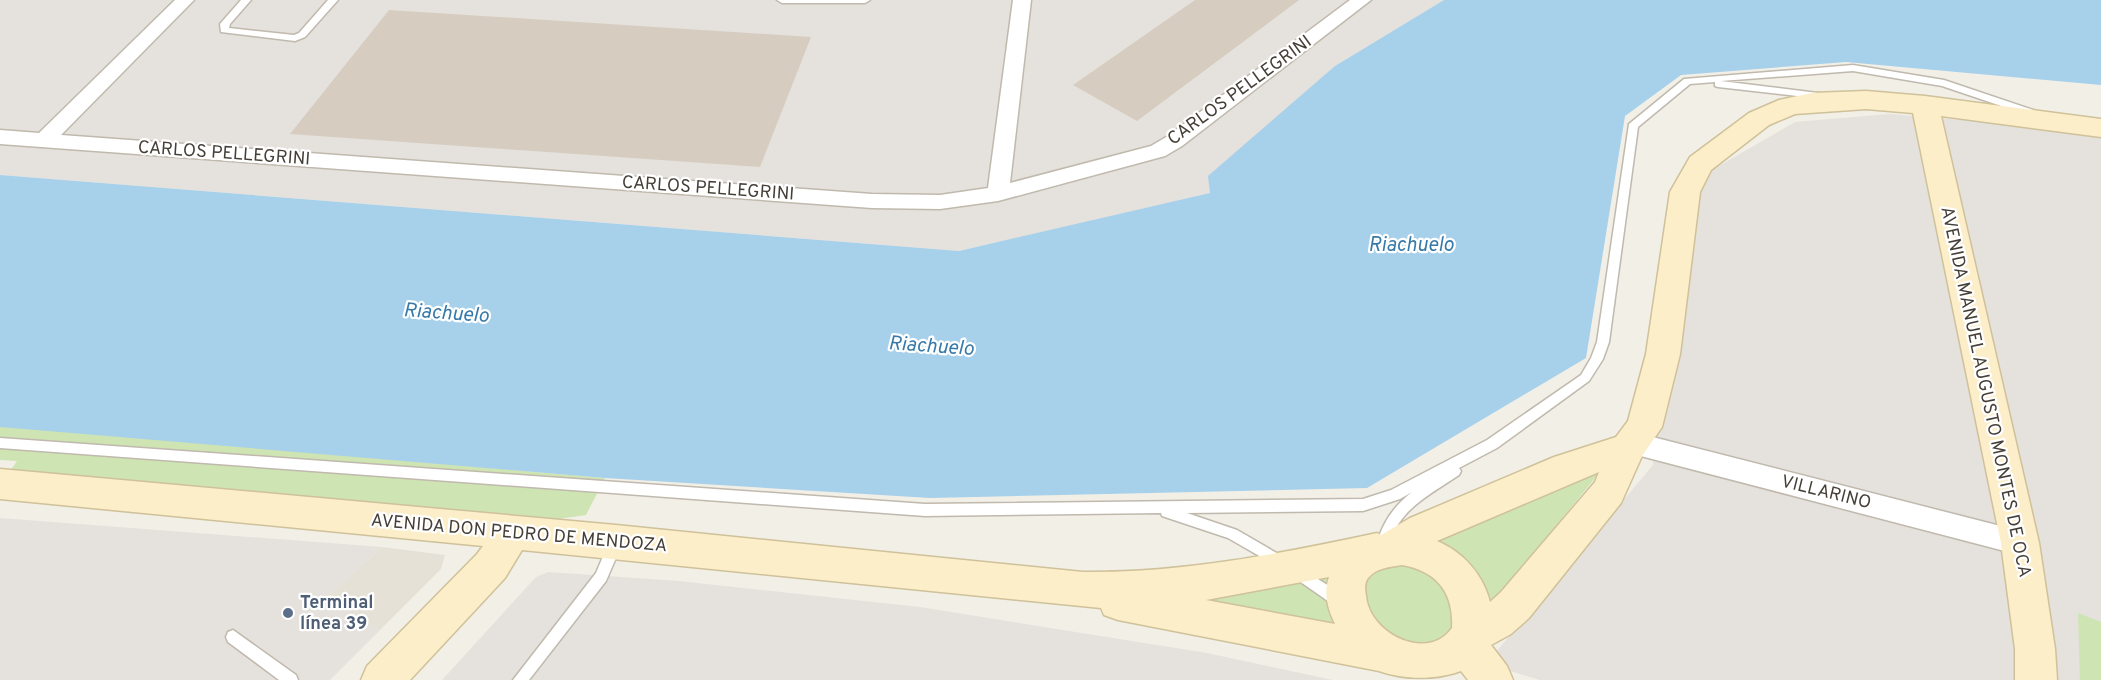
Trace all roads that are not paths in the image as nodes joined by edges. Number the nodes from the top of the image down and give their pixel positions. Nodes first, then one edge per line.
1 (185, 0) edge
2 (246, 0) edge
3 (333, 0) edge
4 (782, 0) edge
5 (865, 0) edge
6 (1022, 0) edge
7 (1362, 0) edge
8 (1687, 81) junction
9 (1866, 100) junction
10 (1925, 105) junction
11 (2062, 123) junction
12 (2101, 128) edge
13 (0, 137) edge
14 (44, 140) junction
15 (998, 194) junction
16 (0, 443) edge
17 (1492, 444) junction
18 (1630, 445) junction
19 (0, 484) edge
20 (1157, 509) junction
21 (511, 534) junction
22 (616, 542) junction
23 (2020, 543) junction
24 (1384, 549) junction
25 (1291, 568) junction
26 (1037, 587) junction
27 (1346, 605) junction
28 (1470, 636) junction
29 (233, 637) dead end
30 (1390, 655) junction
31 (291, 680) edge
32 (382, 680) edge
33 (520, 680) edge
34 (1447, 680) edge
35 (1492, 680) edge
36 (2036, 680) edge

1 - 14 street
2 - 3 lane
4 - 5 lane
6 - 15 street
7 - 15 street, CARLOS PELLEGRINI
8 - 9 lane
8 - 11 lane
8 - 17 lane
9 - 10 main road
9 - 18 main road
10 - 11 main road
10 - 23 main road, AVENIDA MANUEL AUGUSTO MONTES DE OCA
11 - 12 main road
13 - 14 street, CARLOS PELLEGRINI
14 - 15 street, CARLOS PELLEGRINI
16 - 20 lane
17 - 20 lane
17 - 24 lane
18 - 23 street, VILLARINO
18 - 24 main road, AVENIDA DON PEDRO DE MENDOZA
18 - 28 main road
19 - 21 main road, AVENIDA DON PEDRO DE MENDOZA
20 - 25 lane
21 - 22 main road, AVENIDA DON PEDRO DE MENDOZA
21 - 32 main road
22 - 26 main road, AVENIDA DON PEDRO DE MENDOZA
22 - 33 lane
23 - 36 main road, AVENIDA MANUEL AUGUSTO MONTES DE OCA
24 - 25 main road, AVENIDA DON PEDRO DE MENDOZA
24 - 27 main road
24 - 28 main road
25 - 26 main road, AVENIDA DON PEDRO DE MENDOZA
25 - 27 lane
26 - 30 main road, AVENIDA DON PEDRO DE MENDOZA
27 - 30 main road
28 - 30 main road
28 - 35 main road
29 - 31 lane
30 - 34 main road

